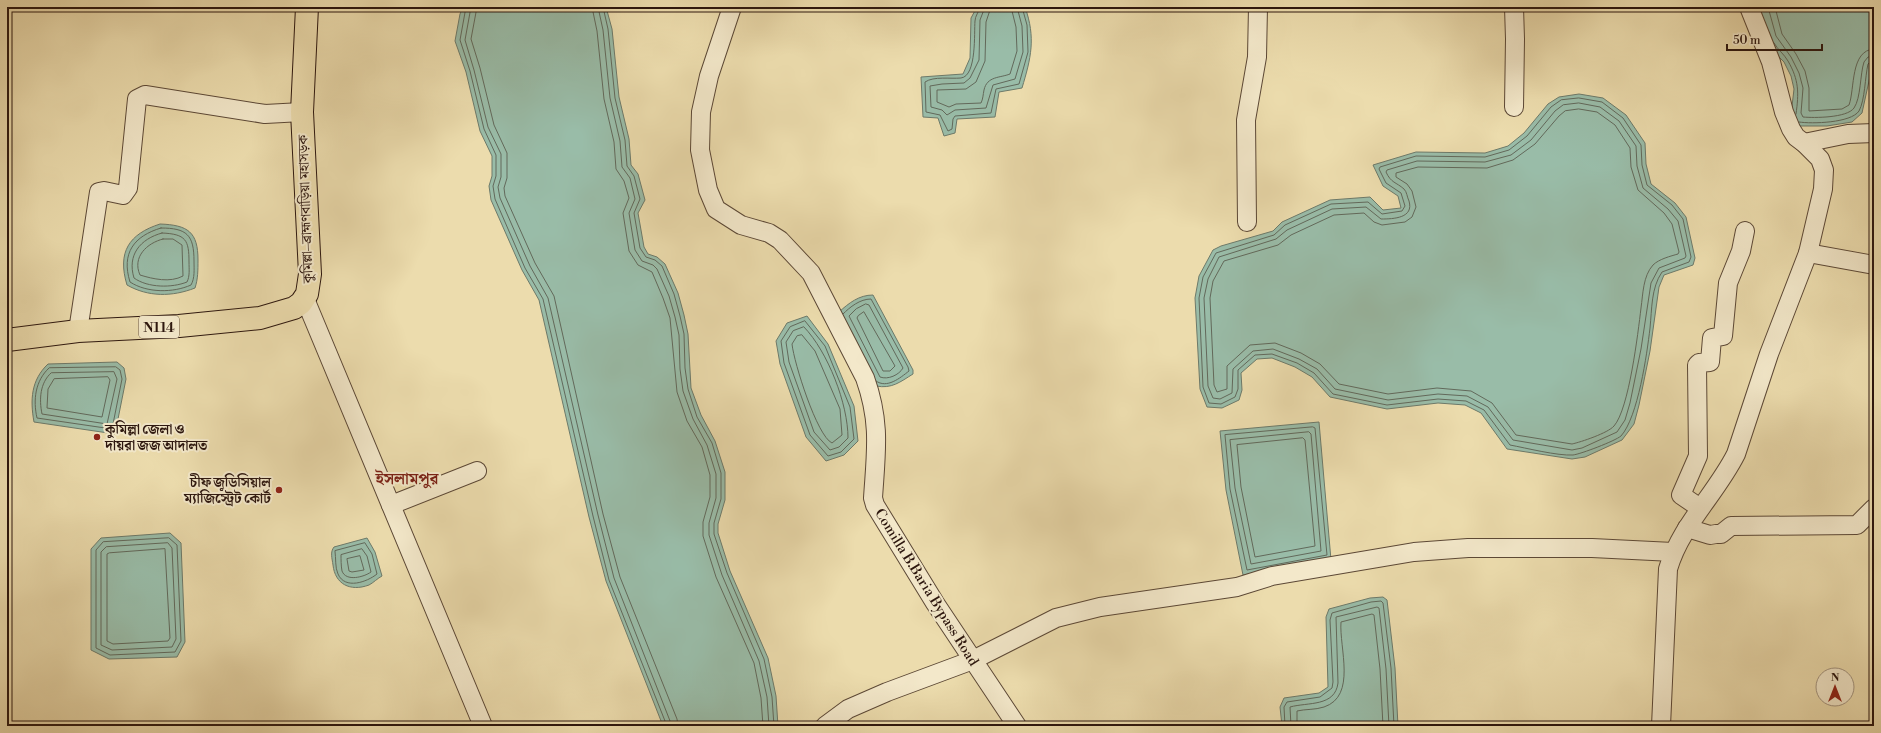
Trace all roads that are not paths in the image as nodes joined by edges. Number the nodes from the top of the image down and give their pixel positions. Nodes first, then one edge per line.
1 (306, 7) edge
2 (732, 7) edge
3 (1258, 7) edge
4 (1514, 7) edge
5 (1749, 7) edge
6 (1514, 107) dead end
7 (302, 112) junction
8 (1874, 133) edge
9 (1804, 143) junction
10 (1247, 222) dead end
11 (1745, 231) dead end
12 (1808, 253) junction
13 (1874, 265) edge
14 (305, 299) junction
15 (78, 331) junction
16 (7, 340) edge
17 (478, 471) dead end
18 (391, 505) junction
19 (1700, 508) junction
20 (1874, 508) edge
21 (1687, 528) junction
22 (1673, 552) junction
23 (973, 660) junction
24 (483, 726) edge
25 (825, 726) edge
26 (1017, 726) edge
27 (1661, 726) edge

1 - 7 highway, কুমিল্লা–ব্রাহ্মণবাড়িয়া মহাসড়ক
2 - 23 street, Comilla B.Baria Bypass Road
3 - 10 street
4 - 6 street
5 - 9 street
7 - 14 highway, কুমিল্লা–ব্রাহ্মণবাড়িয়া মহাসড়ক
7 - 15 street
8 - 9 street
9 - 12 street
11 - 19 street
12 - 13 street
12 - 19 street
14 - 15 highway, কুমিল্লা–ব্রাহ্মণবাড়িয়া মহাসড়ক / N114
14 - 18 street
15 - 16 highway, কুমিল্লা–ব্রাহ্মণবাড়িয়া মহাসড়ক / N114
17 - 18 street
18 - 24 street
19 - 21 street
20 - 21 street
21 - 22 street
22 - 23 street
22 - 27 street
23 - 25 street
23 - 26 street, Comilla B.Baria Bypass Road

